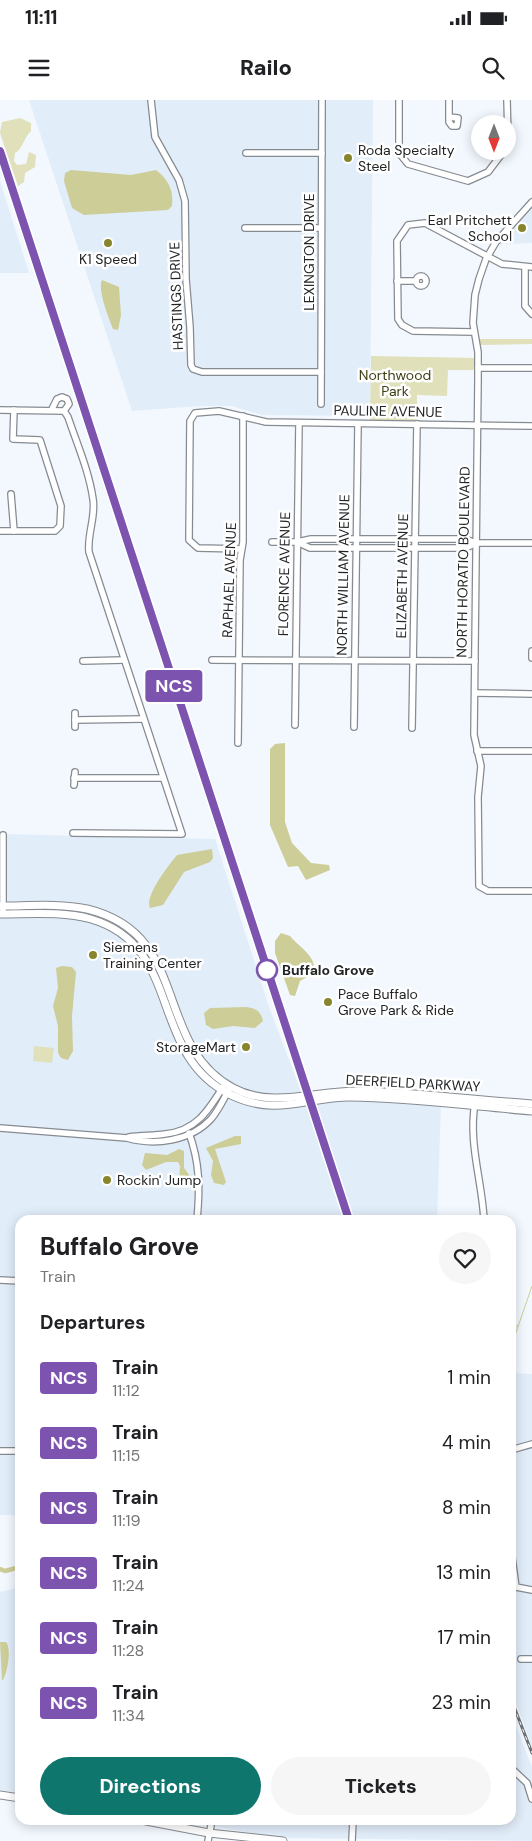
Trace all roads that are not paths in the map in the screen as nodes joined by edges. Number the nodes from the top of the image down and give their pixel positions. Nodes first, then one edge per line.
1 (151, 100) edge
2 (322, 100) edge
3 (399, 100) edge
4 (449, 100) edge
5 (507, 100) edge
6 (507, 115) edge
7 (449, 117) dead end
8 (246, 153) dead end
9 (322, 154) junction
10 (497, 160) edge
11 (532, 202) edge
12 (245, 228) dead end
13 (322, 228) junction
14 (487, 257) junction
15 (525, 267) junction
16 (532, 267) edge
17 (397, 281) junction
18 (416, 281) dead end
19 (532, 314) edge
20 (474, 332) junction
21 (478, 368) junction
22 (532, 368) edge
23 (321, 372) junction
24 (321, 404) dead end
25 (52, 409) junction
26 (0, 410) edge
27 (14, 410) junction
28 (64, 411) junction
29 (243, 416) junction
30 (299, 422) junction
31 (358, 424) junction
32 (417, 424) junction
33 (477, 425) junction
34 (532, 426) edge
35 (11, 494) dead end
36 (0, 531) edge
37 (14, 531) junction
38 (356, 539) junction
39 (416, 540) junction
40 (272, 542) dead end
41 (297, 542) junction
42 (476, 543) junction
43 (532, 544) edge
44 (416, 548) junction
45 (242, 549) junction
46 (356, 549) junction
47 (532, 651) edge
48 (532, 658) edge
49 (124, 660) junction
50 (212, 660) dead end
51 (83, 661) dead end
52 (239, 661) junction
53 (296, 661) junction
54 (355, 661) junction
55 (413, 661) junction
56 (475, 661) junction
57 (475, 694) junction
58 (532, 694) edge
59 (143, 719) junction
60 (75, 720) dead end
61 (295, 726) dead end
62 (354, 727) dead end
63 (412, 728) dead end
64 (238, 744) dead end
65 (477, 751) junction
66 (532, 751) edge
67 (162, 778) junction
68 (74, 785) dead end
69 (73, 833) dead end
70 (3, 835) dead end
71 (532, 891) edge
72 (2, 906) edge
73 (1, 914) edge
74 (226, 1088) junction
75 (475, 1103) junction
76 (532, 1104) edge
77 (532, 1111) edge
78 (0, 1128) edge
79 (189, 1131) junction
80 (197, 1215) edge
81 (484, 1215) edge
82 (0, 1280) edge
83 (15, 1281) edge
84 (532, 1444) edge
85 (516, 1449) edge
86 (0, 1450) edge
87 (15, 1451) edge
88 (516, 1587) edge
89 (532, 1590) edge
90 (521, 1659) dead end
91 (532, 1660) edge
92 (516, 1773) edge
93 (0, 1794) edge
94 (15, 1797) edge
95 (532, 1799) edge
96 (167, 1825) edge
97 (211, 1825) edge
98 (352, 1825) edge
99 (209, 1833) junction
100 (208, 1841) edge
101 (283, 1841) edge
102 (352, 1841) edge

1 - 23 street, HASTINGS DRIVE
2 - 9 street, LEXINGTON DRIVE
3 - 10 street
4 - 7 street
5 - 6 street
8 - 9 street
9 - 13 street, LEXINGTON DRIVE
11 - 14 street, NORTH HORATIO BOULEVARD
12 - 13 street
13 - 23 street, LEXINGTON DRIVE
14 - 15 street
14 - 17 street
14 - 20 street, NORTH HORATIO BOULEVARD
15 - 16 street
15 - 19 street
17 - 18 street
17 - 20 street
20 - 21 street, NORTH HORATIO BOULEVARD
21 - 22 street
21 - 33 street, NORTH HORATIO BOULEVARD
23 - 24 street, LEXINGTON DRIVE
25 - 27 street
25 - 28 street
25 - 28 street
26 - 27 street
27 - 37 street
28 - 49 street
29 - 30 street, PAULINE AVENUE
29 - 45 street, RAPHAEL AVENUE
29 - 45 street, PAULINE AVENUE
30 - 31 street, PAULINE AVENUE
30 - 41 street, FLORENCE AVENUE
31 - 32 street, PAULINE AVENUE
31 - 38 street, NORTH WILLIAM AVENUE
32 - 33 street, PAULINE AVENUE
32 - 39 street, ELIZABETH AVENUE
33 - 34 street, PAULINE AVENUE
33 - 42 street, NORTH HORATIO BOULEVARD
35 - 37 street
36 - 37 street
38 - 39 street
38 - 41 street
38 - 46 street, NORTH WILLIAM AVENUE
39 - 42 street
39 - 44 street, ELIZABETH AVENUE
40 - 41 street
41 - 46 street
41 - 53 street, FLORENCE AVENUE
42 - 43 street
42 - 44 street
42 - 56 street, NORTH HORATIO BOULEVARD
44 - 46 street
44 - 55 street, ELIZABETH AVENUE
45 - 52 street, RAPHAEL AVENUE
46 - 54 street, NORTH WILLIAM AVENUE
47 - 48 street
49 - 51 street
49 - 59 street
50 - 52 street
52 - 53 street
52 - 64 street, RAPHAEL AVENUE
53 - 54 street
53 - 61 street, FLORENCE AVENUE
54 - 55 street
54 - 62 street, NORTH WILLIAM AVENUE
55 - 56 street
55 - 63 street, ELIZABETH AVENUE
56 - 57 street, NORTH HORATIO BOULEVARD
57 - 58 street
57 - 65 street, NORTH HORATIO BOULEVARD
59 - 60 street
59 - 67 street
65 - 66 street
65 - 71 street, NORTH HORATIO BOULEVARD
67 - 68 street
67 - 69 street
70 - 72 street
72 - 73 street
72 - 74 main road, DEERFIELD PARKWAY
73 - 74 main road, DEERFIELD PARKWAY
74 - 75 main road, DEERFIELD PARKWAY
74 - 79 street
75 - 76 main road, DEERFIELD PARKWAY
75 - 77 main road, DEERFIELD PARKWAY
75 - 81 street
78 - 79 street
79 - 80 street
82 - 83 street
84 - 85 street
86 - 87 street
88 - 89 street
90 - 91 street
92 - 95 street
93 - 94 main road
96 - 99 main road
97 - 99 street
98 - 102 street
99 - 100 street
99 - 101 main road

